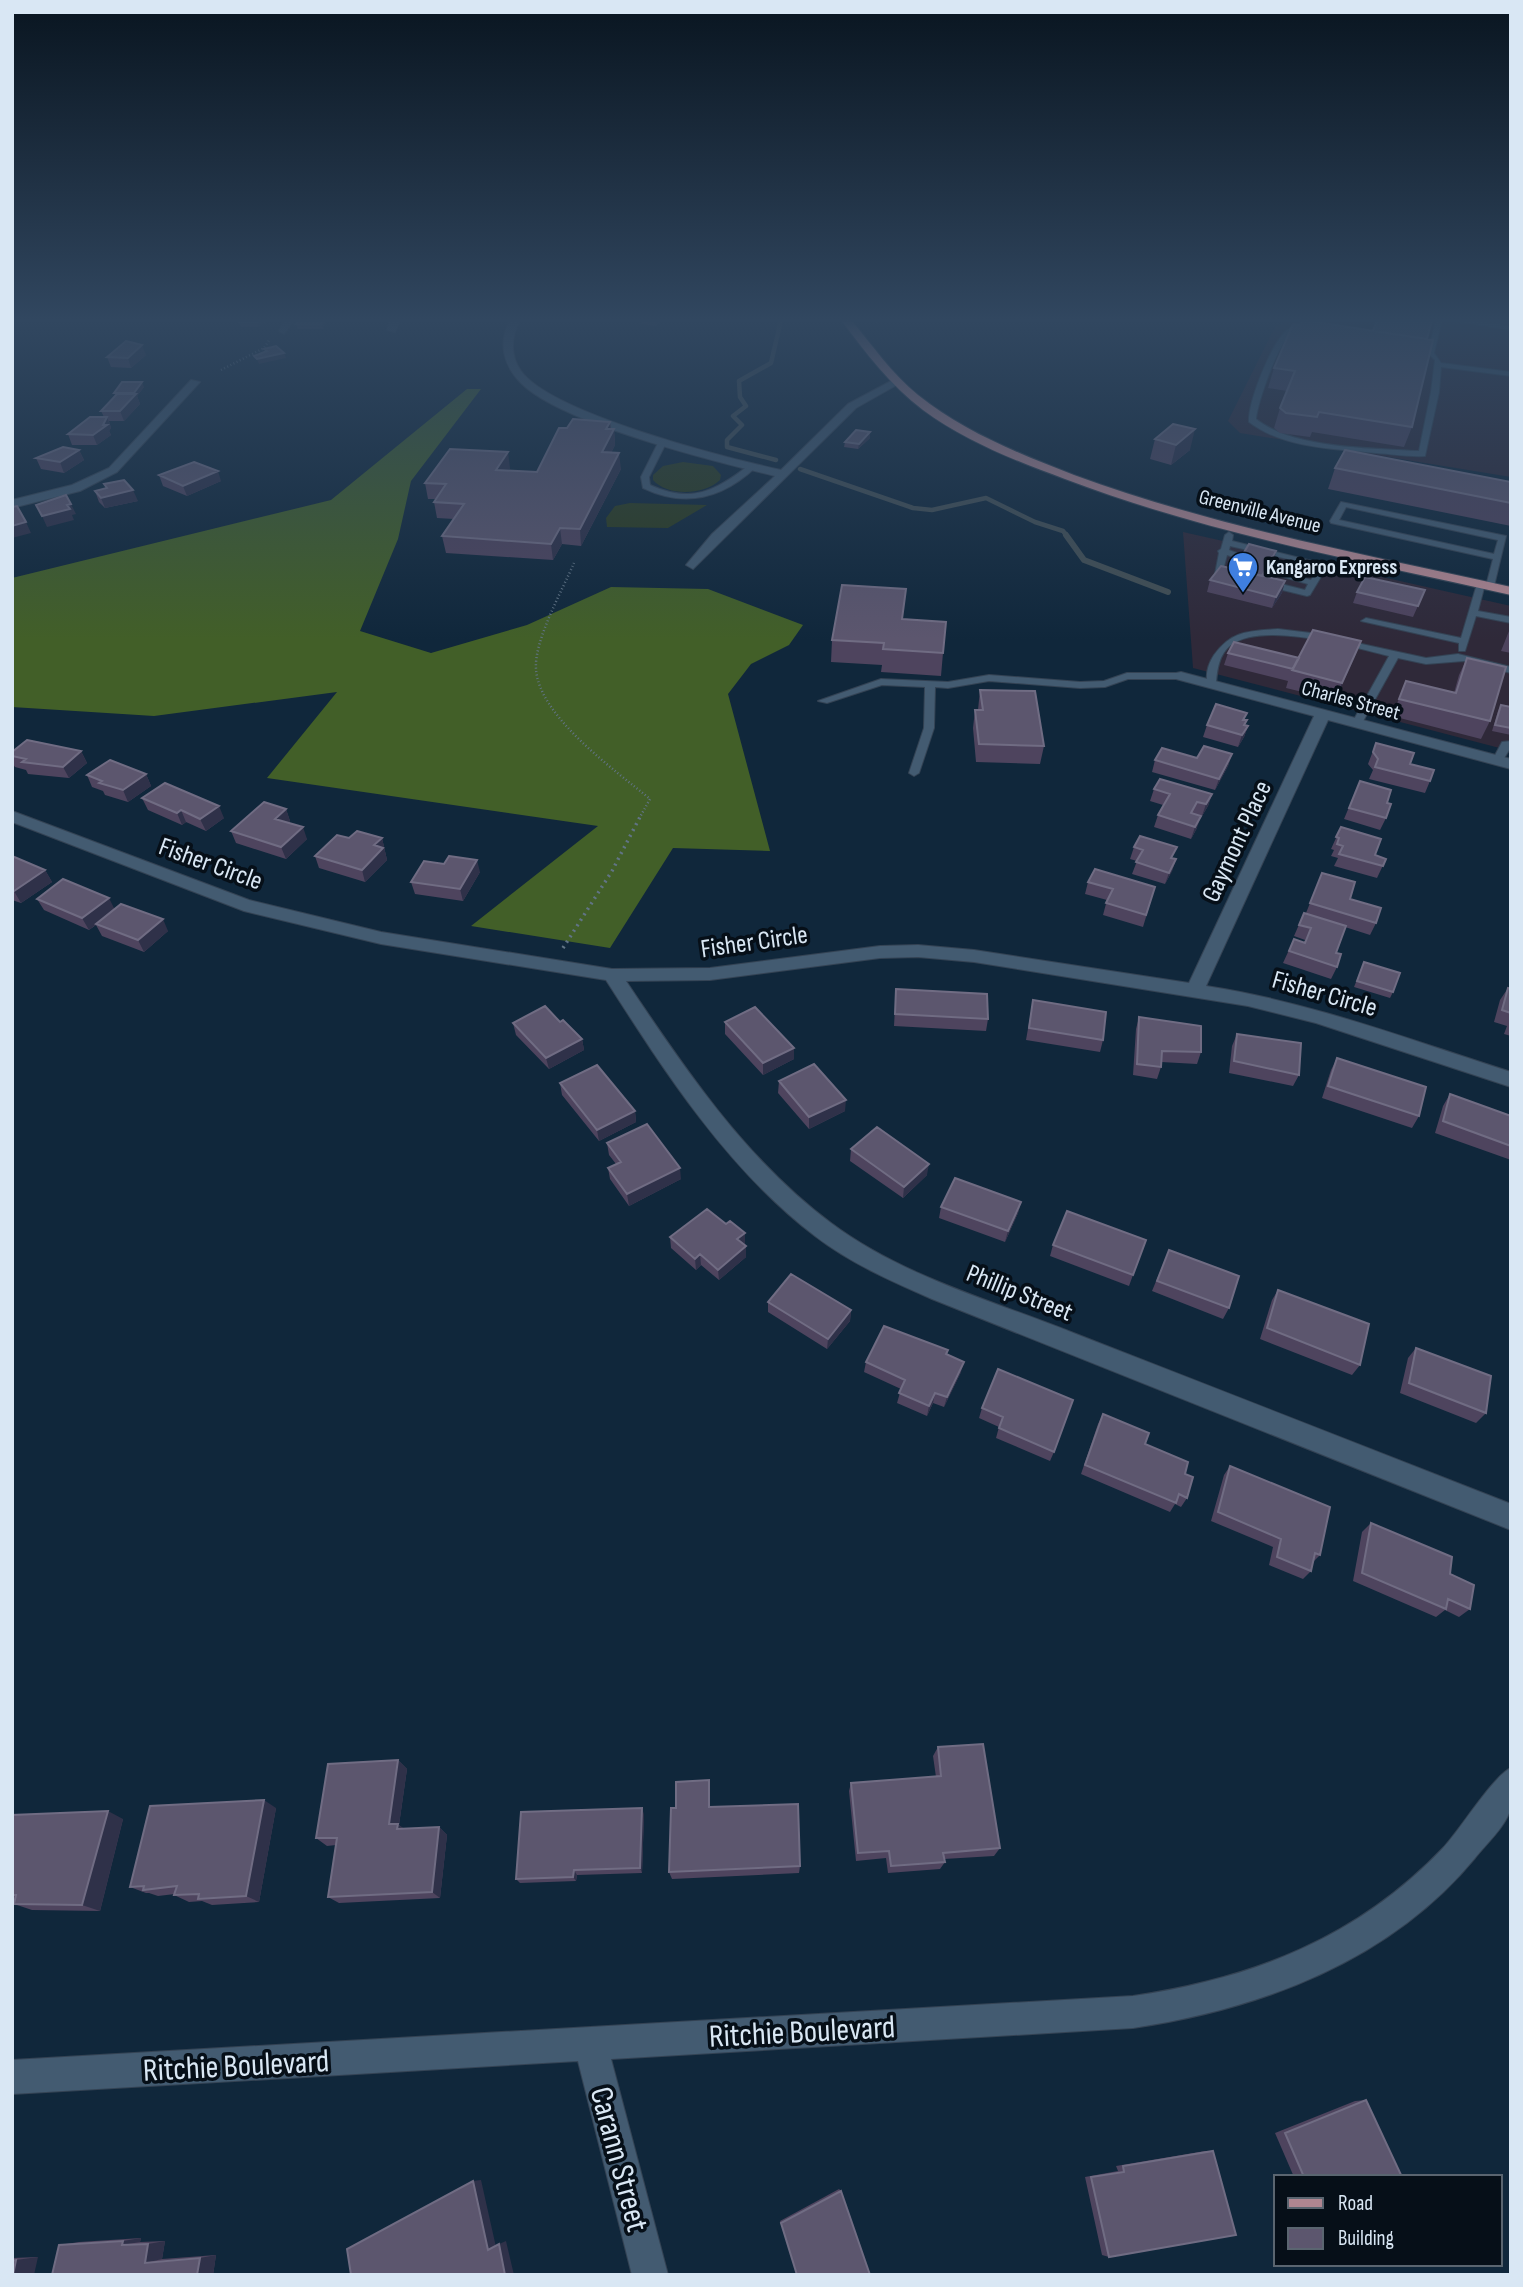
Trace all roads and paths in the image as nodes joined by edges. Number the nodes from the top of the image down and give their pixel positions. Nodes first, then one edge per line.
1 (153, 427) edge
2 (621, 427) edge
3 (832, 427) edge
4 (962, 427) edge
5 (1256, 427) edge
6 (1428, 427) edge
7 (663, 441) junction
8 (752, 467) junction
9 (784, 474) junction
10 (12, 504) edge
11 (1231, 527) junction
12 (1331, 550) junction
13 (1223, 551) junction
14 (1498, 557) junction
15 (1241, 561) edge
16 (574, 563) dead end
17 (693, 565) dead end
18 (1324, 565) junction
19 (1268, 568) edge
20 (1232, 575) edge
21 (1316, 579) junction
22 (1260, 582) edge
23 (1485, 585) junction
24 (1511, 591) edge
25 (1472, 612) junction
26 (1511, 620) edge
27 (1366, 621) dead end
28 (1464, 641) junction
29 (1395, 654) junction
30 (1459, 657) junction
31 (1511, 670) edge
32 (1181, 676) joint
33 (930, 684) junction
34 (1211, 684) junction
35 (823, 701) dead end
36 (1323, 714) junction
37 (1357, 723) junction
38 (1511, 744) edge
39 (1504, 762) edge
40 (914, 773) dead end
41 (12, 816) edge
42 (551, 966) junction
43 (612, 975) junction
44 (1195, 990) junction
45 (1511, 1080) edge
46 (1511, 1517) edge
47 (1511, 1783) edge
48 (590, 2043) junction
49 (12, 2077) edge
50 (650, 2275) edge

1 - 10 street
2 - 7 street
3 - 9 street
4 - 11 main road, Greenville Avenue
5 - 6 lane
7 - 8 street
7 - 8 lane
8 - 9 street
9 - 17 street
11 - 12 main road, Greenville Avenue
11 - 13 lane
12 - 18 lane
12 - 23 main road, Greenville Avenue
13 - 15 lane
13 - 18 lane
13 - 20 lane
14 - 14 lane
14 - 23 lane
16 - 42 path
18 - 21 lane
19 - 21 lane
21 - 22 lane
23 - 24 main road, Greenville Avenue
23 - 25 lane
25 - 26 lane
25 - 28 lane
27 - 28 lane
28 - 30 lane
29 - 30 lane
29 - 34 lane
29 - 37 lane
30 - 31 lane
32 - 33 lane
32 - 34 street, Charles Street
33 - 35 lane
33 - 40 lane
34 - 36 street, Charles Street
36 - 37 street, Charles Street
36 - 44 street, Gaymont Place
37 - 39 street, Charles Street
38 - 39 lane
41 - 42 street, Fisher Circle
42 - 43 street, Fisher Circle
43 - 44 street, Fisher Circle
43 - 46 street, Phillip Street
44 - 45 street, Fisher Circle
47 - 48 street, Ritchie Boulevard
48 - 49 street, Ritchie Boulevard
48 - 50 street, Carann Street

